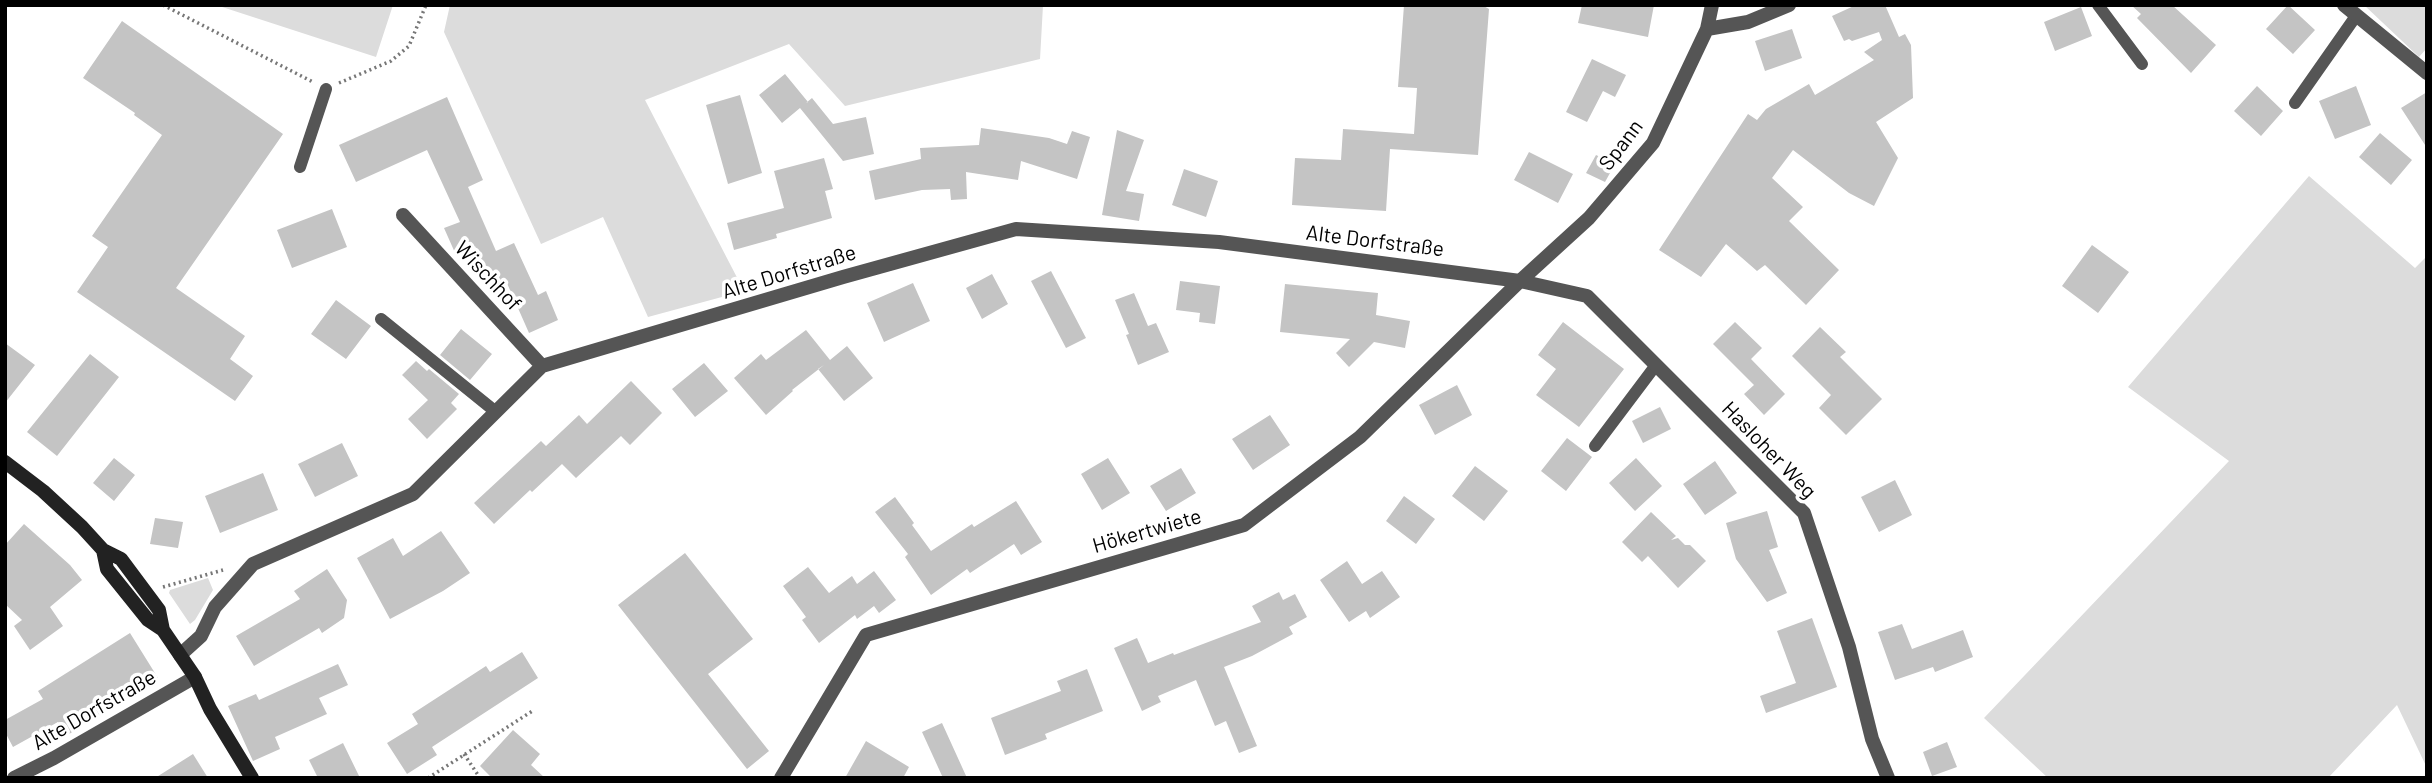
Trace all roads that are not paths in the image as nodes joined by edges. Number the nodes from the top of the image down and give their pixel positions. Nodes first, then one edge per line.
1 (1712, 5) edge
2 (1789, 5) edge
3 (2098, 5) edge
4 (2344, 5) edge
5 (2357, 16) junction
6 (1707, 29) junction
7 (2142, 64) dead end
8 (2427, 72) edge
9 (326, 89) road end
10 (2295, 103) dead end
11 (300, 167) dead end
12 (403, 215) dead end
13 (1520, 281) junction
14 (381, 319) dead end
15 (1656, 365) junction
16 (542, 366) junction
17 (496, 412) junction
18 (1595, 446) dead end
19 (5, 463) edge
20 (103, 550) junction
21 (163, 630) junction
22 (180, 655) junction
23 (195, 677) junction
24 (14, 778) edge
25 (252, 778) edge
26 (781, 778) edge
27 (1888, 778) edge

1 - 6 street, Spann
2 - 6 street
3 - 7 lane
4 - 5 street
5 - 8 street
5 - 10 lane
6 - 13 street, Spann
9 - 11 lane
12 - 16 street, Wischhof
13 - 15 street, Hasloher Weg
13 - 16 street, Alte Dorfstraße
13 - 26 street, Hökertwiete
14 - 17 lane
15 - 18 lane
15 - 27 street, Hasloher Weg
16 - 17 street, Alte Dorfstraße
17 - 22 street, Alte Dorfstraße
19 - 20 main road
20 - 21 main road
20 - 21 main road
21 - 22 main road
22 - 23 main road
23 - 24 street, Alte Dorfstraße
23 - 25 main road

